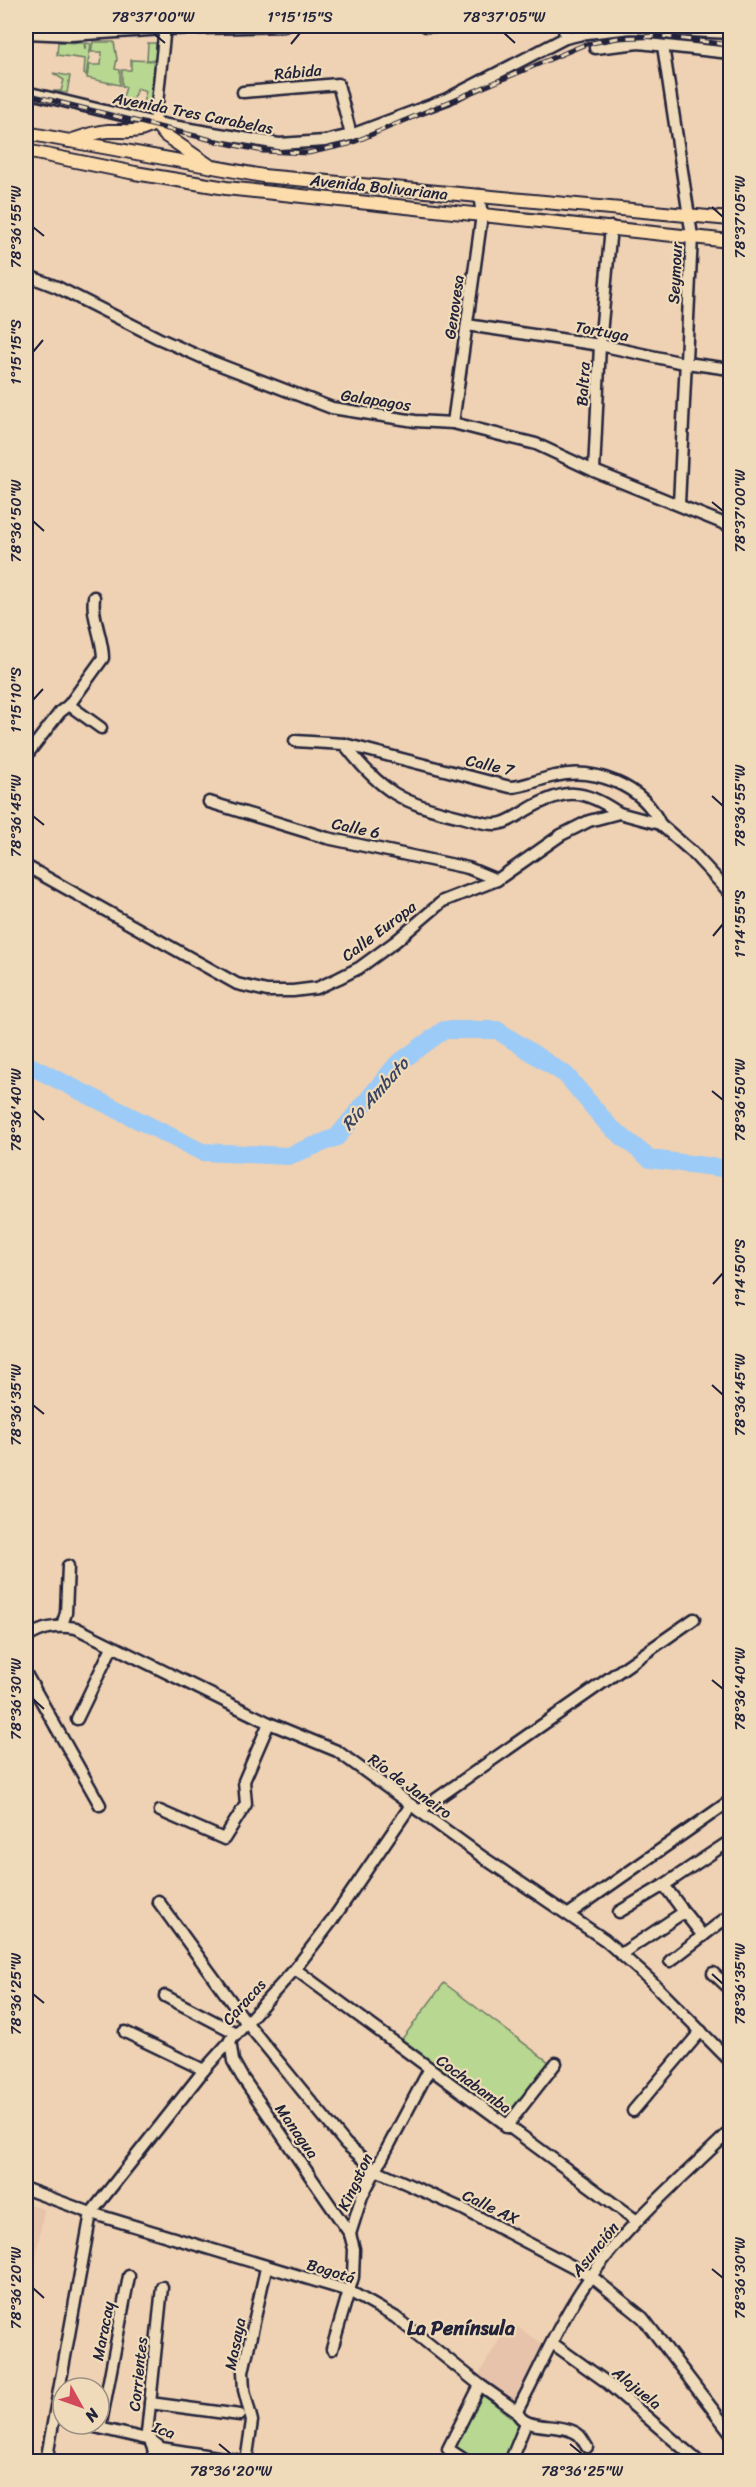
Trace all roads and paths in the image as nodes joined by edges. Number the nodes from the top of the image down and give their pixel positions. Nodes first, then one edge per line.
1 (284, 26) edge
2 (426, 26) edge
3 (435, 26) edge
4 (564, 26) edge
5 (642, 26) edge
6 (165, 27) edge
7 (631, 28) junction
8 (703, 29) edge
9 (26, 33) edge
10 (730, 33) edge
11 (566, 38) junction
12 (663, 46) junction
13 (595, 48) dead end
14 (730, 53) edge
15 (26, 92) edge
16 (243, 92) dead end
17 (155, 123) junction
18 (26, 133) edge
19 (351, 135) junction
20 (65, 142) junction
21 (26, 151) edge
22 (214, 169) junction
23 (479, 195) junction
24 (482, 215) junction
25 (690, 215) junction
26 (730, 219) edge
27 (611, 227) junction
28 (692, 236) junction
29 (730, 241) edge
30 (29, 278) edge
31 (467, 326) junction
32 (600, 345) junction
33 (685, 363) junction
34 (730, 369) edge
35 (453, 423) junction
36 (594, 471) junction
37 (679, 504) junction
38 (730, 526) edge
39 (94, 597) dead end
40 (69, 705) junction
41 (101, 728) dead end
42 (295, 741) dead end
43 (344, 744) junction
44 (26, 756) edge
45 (209, 802) dead end
46 (619, 813) junction
47 (660, 824) junction
48 (26, 867) edge
49 (497, 880) junction
50 (730, 893) edge
51 (68, 1566) dead end
52 (693, 1619) dead end
53 (62, 1625) junction
54 (26, 1638) edge
55 (112, 1647) junction
56 (26, 1674) edge
57 (77, 1719) dead end
58 (269, 1723) junction
59 (730, 1801) edge
60 (100, 1804) dead end
61 (415, 1808) junction
62 (160, 1811) dead end
63 (730, 1840) edge
64 (664, 1885) junction
65 (158, 1901) dead end
66 (619, 1912) dead end
67 (684, 1912) junction
68 (569, 1914) junction
69 (730, 1916) edge
70 (703, 1936) junction
71 (621, 1954) junction
72 (670, 1961) dead end
73 (295, 1969) junction
74 (713, 1973) dead end
75 (730, 1989) edge
76 (165, 1996) dead end
77 (246, 2022) junction
78 (701, 2031) junction
79 (125, 2032) dead end
80 (233, 2037) junction
81 (730, 2061) edge
82 (556, 2062) dead end
83 (204, 2070) junction
84 (429, 2070) junction
85 (633, 2111) dead end
86 (506, 2127) junction
87 (730, 2131) edge
88 (376, 2170) junction
89 (26, 2189) edge
90 (91, 2213) junction
91 (637, 2221) junction
92 (350, 2235) junction
93 (266, 2268) junction
94 (129, 2276) dead end
95 (591, 2276) junction
96 (162, 2288) dead end
97 (349, 2291) junction
98 (552, 2343) junction
99 (332, 2349) dead end
100 (110, 2376) edge
101 (480, 2385) junction
102 (150, 2403) junction
103 (517, 2411) junction
104 (240, 2415) dead end
105 (526, 2423) junction
106 (111, 2431) edge
107 (730, 2432) edge
108 (151, 2440) junction
109 (587, 2447) dead end
110 (241, 2461) edge
111 (46, 2462) edge
112 (151, 2462) edge
113 (468, 2462) edge
114 (510, 2462) edge
115 (699, 2462) edge

1 - 6 street
2 - 3 street
4 - 11 street
5 - 7 street
6 - 9 street
6 - 17 street
7 - 8 street, Avenida Tres Carabelas
7 - 11 street, Avenida Tres Carabelas
8 - 10 street, Avenida Tres Carabelas
11 - 19 street, Avenida Tres Carabelas
12 - 13 street
12 - 14 street
12 - 25 street, Seymour
15 - 17 street, Avenida Tres Carabelas
16 - 19 street, Rábida
17 - 19 street, Avenida Tres Carabelas
17 - 20 main road
17 - 22 main road
18 - 20 main road, Avenida Bolivariana
20 - 22 main road, Avenida Bolivariana
21 - 24 main road, Avenida Bolivariana
22 - 23 main road, Avenida Bolivariana
23 - 24 street, Genovesa
23 - 25 main road, Avenida Bolivariana
24 - 27 main road, Avenida Bolivariana
24 - 31 street, Genovesa
25 - 26 main road, Avenida Bolivariana
25 - 28 street, Seymour
27 - 28 main road, Avenida Bolivariana
27 - 32 street, Baltra
28 - 29 main road, Avenida Bolivariana
28 - 33 street, Seymour
30 - 35 street, Galapagos
31 - 32 street, Tortuga
31 - 35 street, Genovesa
32 - 33 street, Tortuga
32 - 36 street, Baltra
33 - 34 street, Tortuga
33 - 37 street, Seymour
35 - 36 street, Galapagos
36 - 37 street, Galapagos
37 - 38 street, Galapagos
39 - 40 street
40 - 41 street
40 - 44 street
42 - 43 street, Calle 7
43 - 46 street
43 - 47 street, Calle 7
45 - 49 street, Calle 6
46 - 47 street
46 - 49 street, Calle Europa
47 - 50 street
48 - 49 street, Calle Europa
51 - 53 street
52 - 61 street
53 - 54 street
53 - 55 street, Río de Janeiro
55 - 57 street
55 - 58 street, Río de Janeiro
56 - 60 street
58 - 61 street, Río de Janeiro
58 - 62 street
59 - 68 street
61 - 68 street, Río de Janeiro
61 - 73 street, Caracas
63 - 64 street
64 - 66 street
64 - 67 street
65 - 77 street, Calle AX
67 - 70 street
67 - 71 street
68 - 71 street, Río de Janeiro
69 - 70 street
70 - 72 street
71 - 78 street, Río de Janeiro
73 - 77 street, Caracas
73 - 84 street, Cochabamba
74 - 75 street
76 - 80 street
77 - 80 street, Caracas
77 - 88 street, Calle AX
78 - 81 street, Río de Janeiro
78 - 85 street
79 - 83 street
80 - 83 street, Caracas
80 - 92 street, Managua
82 - 86 street
83 - 90 street, Caracas
84 - 86 street, Cochabamba
84 - 88 street, Kingston
86 - 91 street, Cochabamba
87 - 91 street, Asunción
88 - 92 street, Kingston
88 - 95 street, Calle AX
89 - 90 street, Bogotá
90 - 93 street, Bogotá
90 - 111 street
91 - 95 street, Asunción
92 - 97 street, Kingston
93 - 97 street, Bogotá
93 - 110 street, Masaya
94 - 100 street, Maracay
95 - 98 street, Asunción
95 - 107 street, Calle AX
96 - 102 street, Corrientes
97 - 99 street, Kingston
97 - 101 street, Bogotá
98 - 103 street, Asunción
98 - 115 street, Alajuela
101 - 103 street, Bogotá
101 - 113 street
102 - 104 street
102 - 108 street, Corrientes
103 - 105 street, Bogotá
105 - 109 street
105 - 114 street
106 - 108 street, Ica
108 - 110 street, Ica
108 - 112 street, Corrientes

